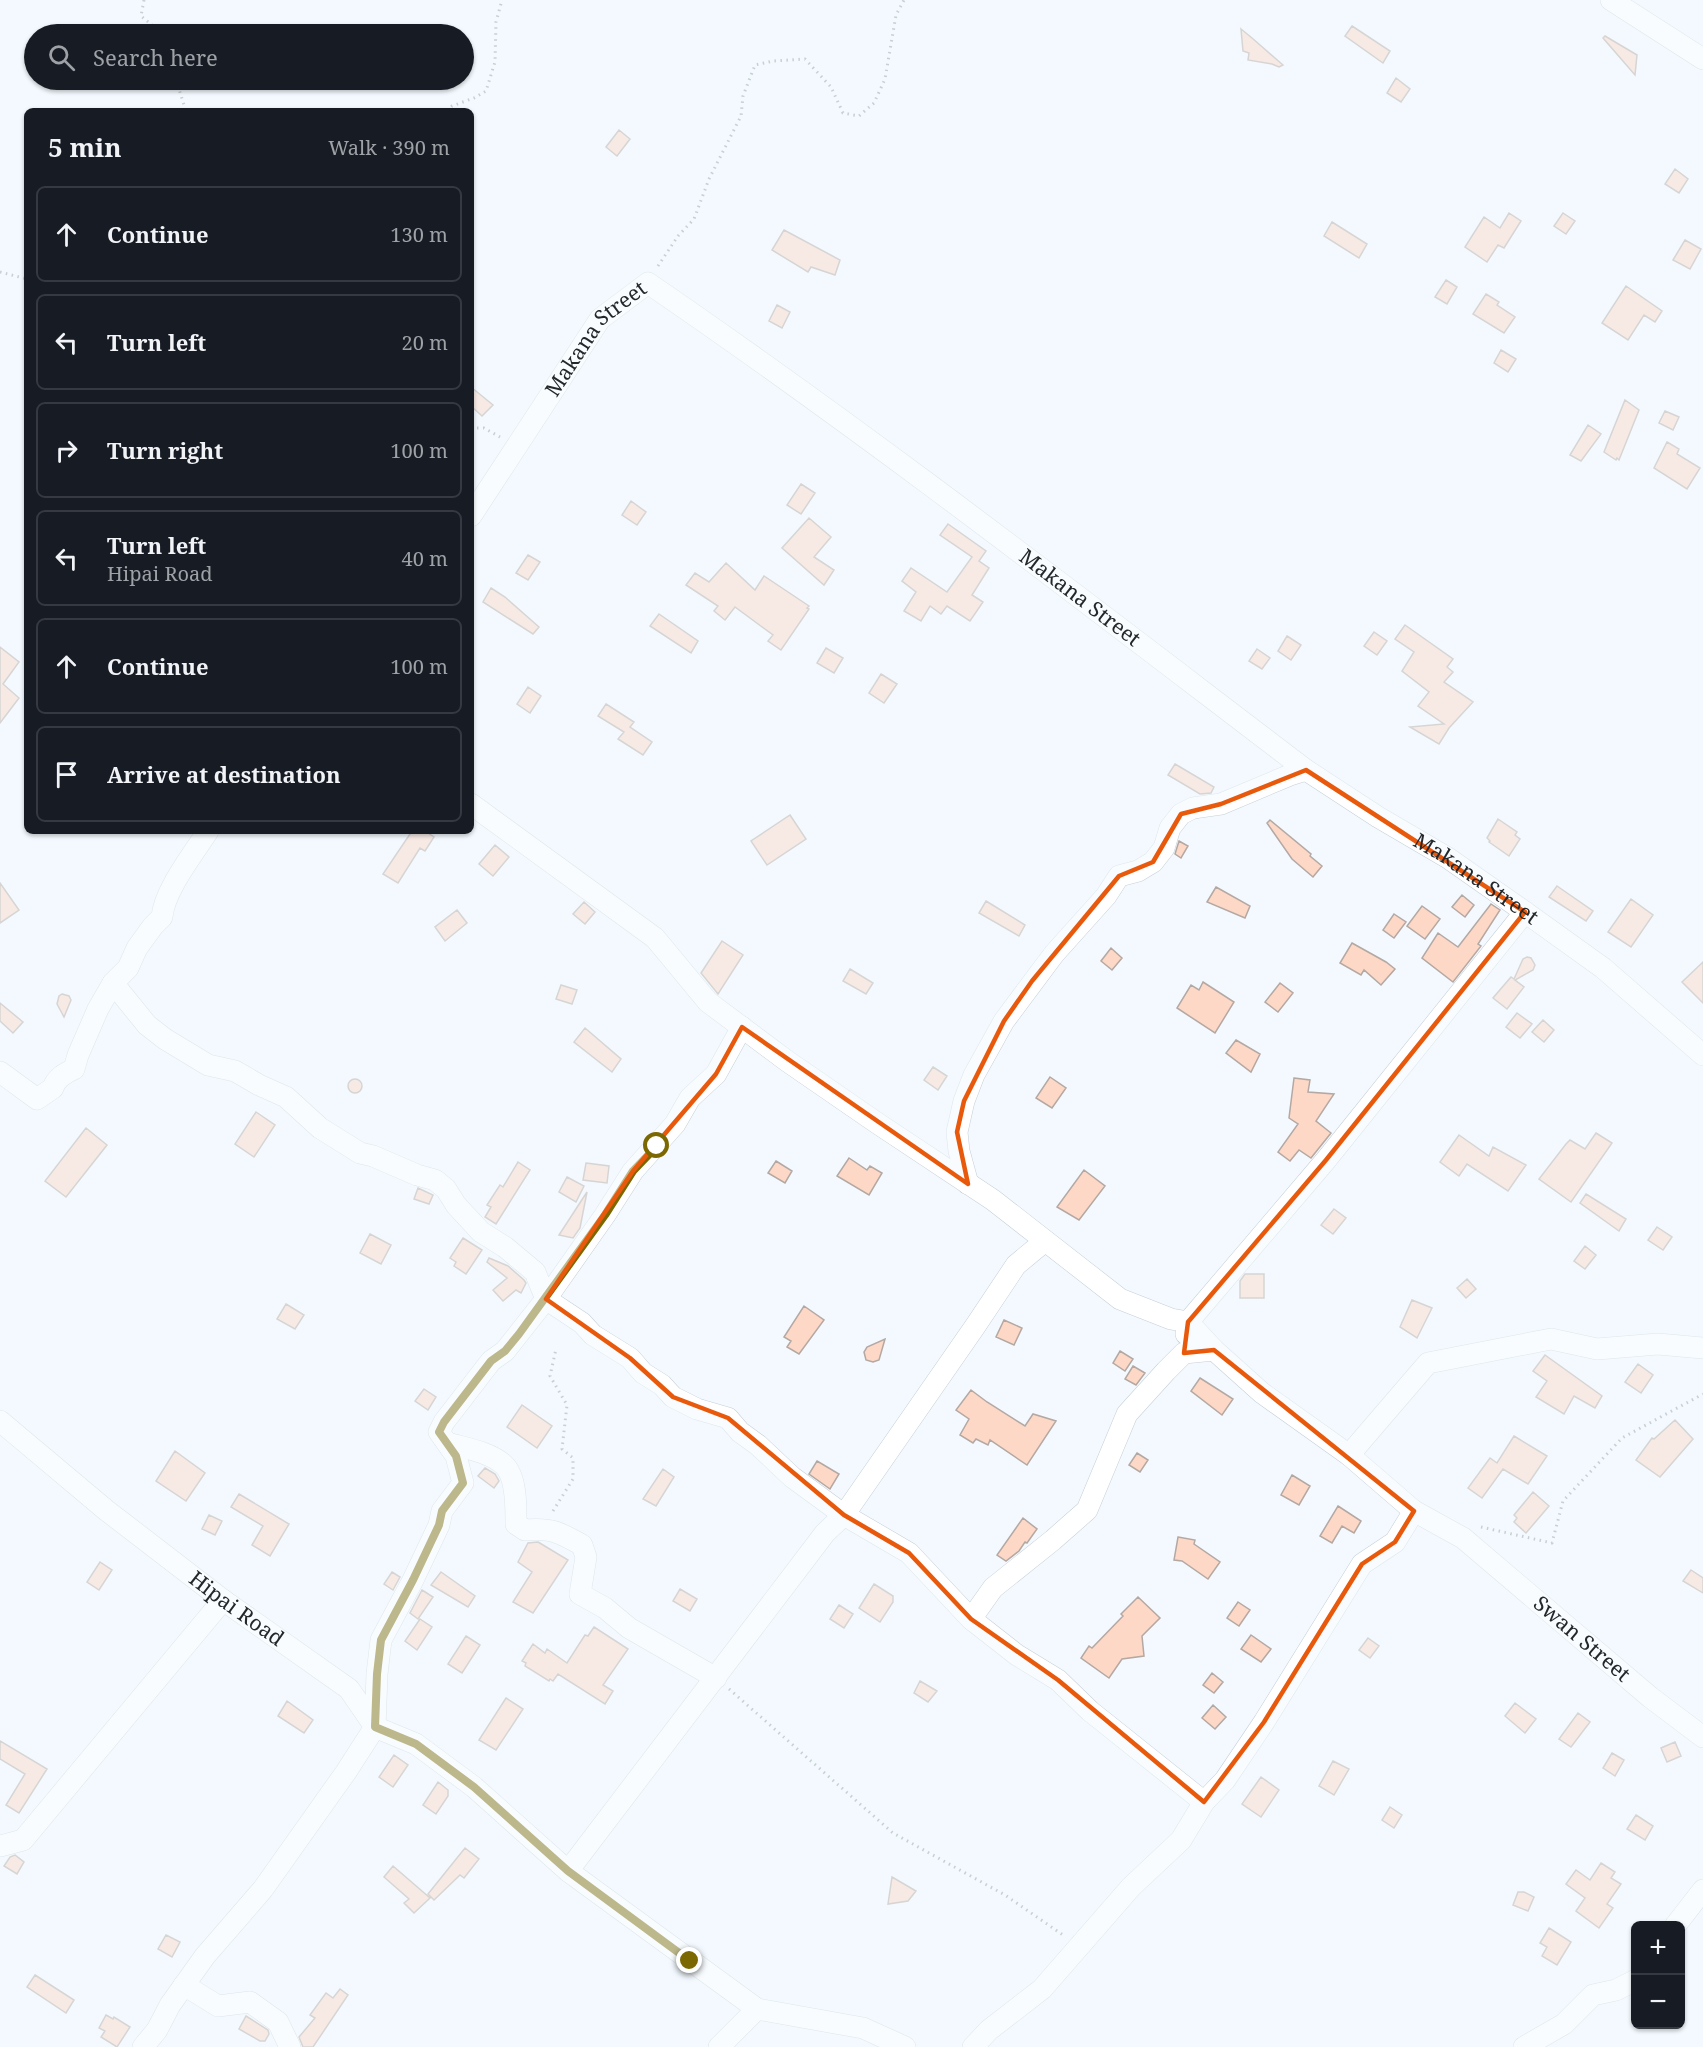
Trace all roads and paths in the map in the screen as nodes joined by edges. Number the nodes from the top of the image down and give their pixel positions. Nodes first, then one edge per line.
1 (144, 0) edge
2 (502, 0) edge
3 (904, 0) edge
4 (1611, 0) edge
5 (151, 24) edge
6 (1703, 59) edge
7 (179, 90) edge
8 (185, 108) edge
9 (450, 108) edge
10 (0, 272) edge
11 (24, 277) edge
12 (648, 283) junction
13 (474, 511) edge
14 (1306, 770) junction
15 (474, 806) edge
16 (206, 834) edge
17 (1525, 912) junction
18 (113, 983) junction
19 (742, 1027) junction
20 (1703, 1055) edge
21 (0, 1072) edge
22 (968, 1184) junction
23 (1045, 1241) junction
24 (546, 1299) junction
25 (1188, 1322) junction
26 (1703, 1348) edge
27 (556, 1349) dead end
28 (1214, 1350) junction
29 (1184, 1353) junction
30 (1703, 1394) edge
31 (0, 1421) edge
32 (448, 1443) junction
33 (1349, 1455) junction
34 (1414, 1511) junction
35 (844, 1515) junction
36 (547, 1529) junction
37 (1463, 1538) junction
38 (223, 1600) junction
39 (971, 1619) junction
40 (716, 1678) junction
41 (375, 1727) junction
42 (1703, 1737) edge
43 (1204, 1802) junction
44 (0, 1846) edge
45 (568, 1871) junction
46 (1703, 1890) edge
47 (1679, 1921) edge
48 (1079, 1946) junction
49 (1631, 1982) edge
50 (184, 1985) junction
51 (757, 2009) junction
52 (143, 2047) edge
53 (290, 2047) edge
54 (719, 2047) edge
55 (905, 2047) edge
56 (973, 2047) edge
57 (1524, 2047) edge

1 - 5 path
2 - 9 path
3 - 12 path
4 - 6 street
7 - 8 path
10 - 11 path
12 - 13 street, Makana Street
12 - 14 street, Makana Street
14 - 17 street, Makana Street
14 - 22 street
15 - 19 street
16 - 18 street
17 - 20 street, Makana Street
17 - 25 street
18 - 21 street
18 - 24 street
19 - 22 street
19 - 24 street
22 - 23 street
23 - 25 street
23 - 35 street
24 - 32 street
24 - 35 street
25 - 28 street, Swan Street
25 - 29 street
26 - 33 street
27 - 36 path
28 - 29 street
28 - 33 street, Swan Street
29 - 39 street
30 - 37 path
31 - 38 street, Hipai Road
32 - 36 street
32 - 41 street
33 - 34 street, Swan Street
34 - 37 street, Swan Street
34 - 43 street
35 - 39 street
35 - 40 street
36 - 40 street
37 - 42 street, Swan Street
38 - 41 street, Hipai Road
38 - 44 street
39 - 43 street
40 - 45 street
40 - 48 path
41 - 45 street
41 - 50 street
43 - 48 street
45 - 51 street
46 - 47 street
48 - 56 street
49 - 57 street
50 - 52 street
50 - 53 street
51 - 54 street
51 - 55 street

